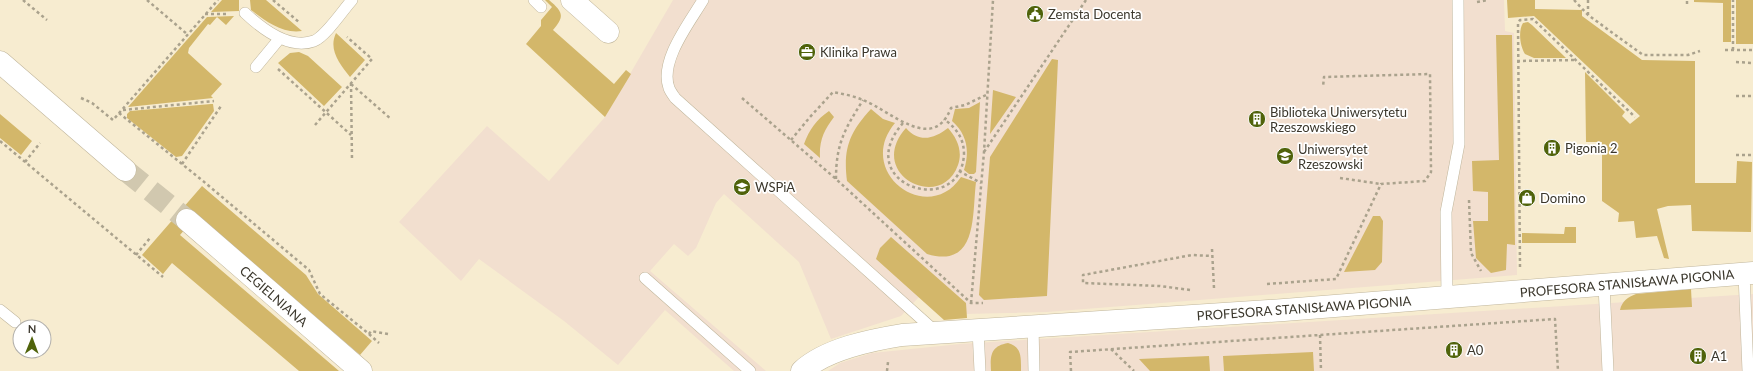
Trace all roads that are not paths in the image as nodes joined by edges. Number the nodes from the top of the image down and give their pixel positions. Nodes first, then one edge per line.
1 (352, 0) edge
2 (572, 0) edge
3 (703, 0) edge
4 (1458, 0) edge
5 (245, 13) dead end
6 (608, 32) dead end
7 (280, 38) junction
8 (0, 62) edge
9 (256, 67) dead end
10 (125, 170) tunnel mouth
11 (187, 220) tunnel mouth
12 (1749, 274) edge
13 (645, 278) dead end
14 (1604, 285) junction
15 (1447, 298) junction
16 (0, 310) edge
17 (12, 320) edge
18 (1033, 326) junction
19 (974, 330) junction
20 (936, 332) junction
21 (361, 371) edge
22 (750, 371) edge
23 (802, 371) edge
24 (980, 371) edge
25 (1034, 371) edge
26 (1608, 371) edge
27 (1748, 371) edge

1 - 7 lane
2 - 6 street
3 - 20 lane
4 - 15 lane
5 - 7 lane
7 - 9 lane
8 - 10 street
11 - 21 street, CEGIELNIANA
12 - 14 street, PROFESORA STANISŁAWA PIGONIA
12 - 27 lane
13 - 22 lane
14 - 15 street, PROFESORA STANISŁAWA PIGONIA
14 - 26 lane
15 - 18 street, PROFESORA STANISŁAWA PIGONIA
16 - 17 lane
18 - 19 street, PROFESORA STANISŁAWA PIGONIA
18 - 25 lane
19 - 20 street, PROFESORA STANISŁAWA PIGONIA
19 - 24 lane
20 - 23 street, PROFESORA STANISŁAWA PIGONIA

